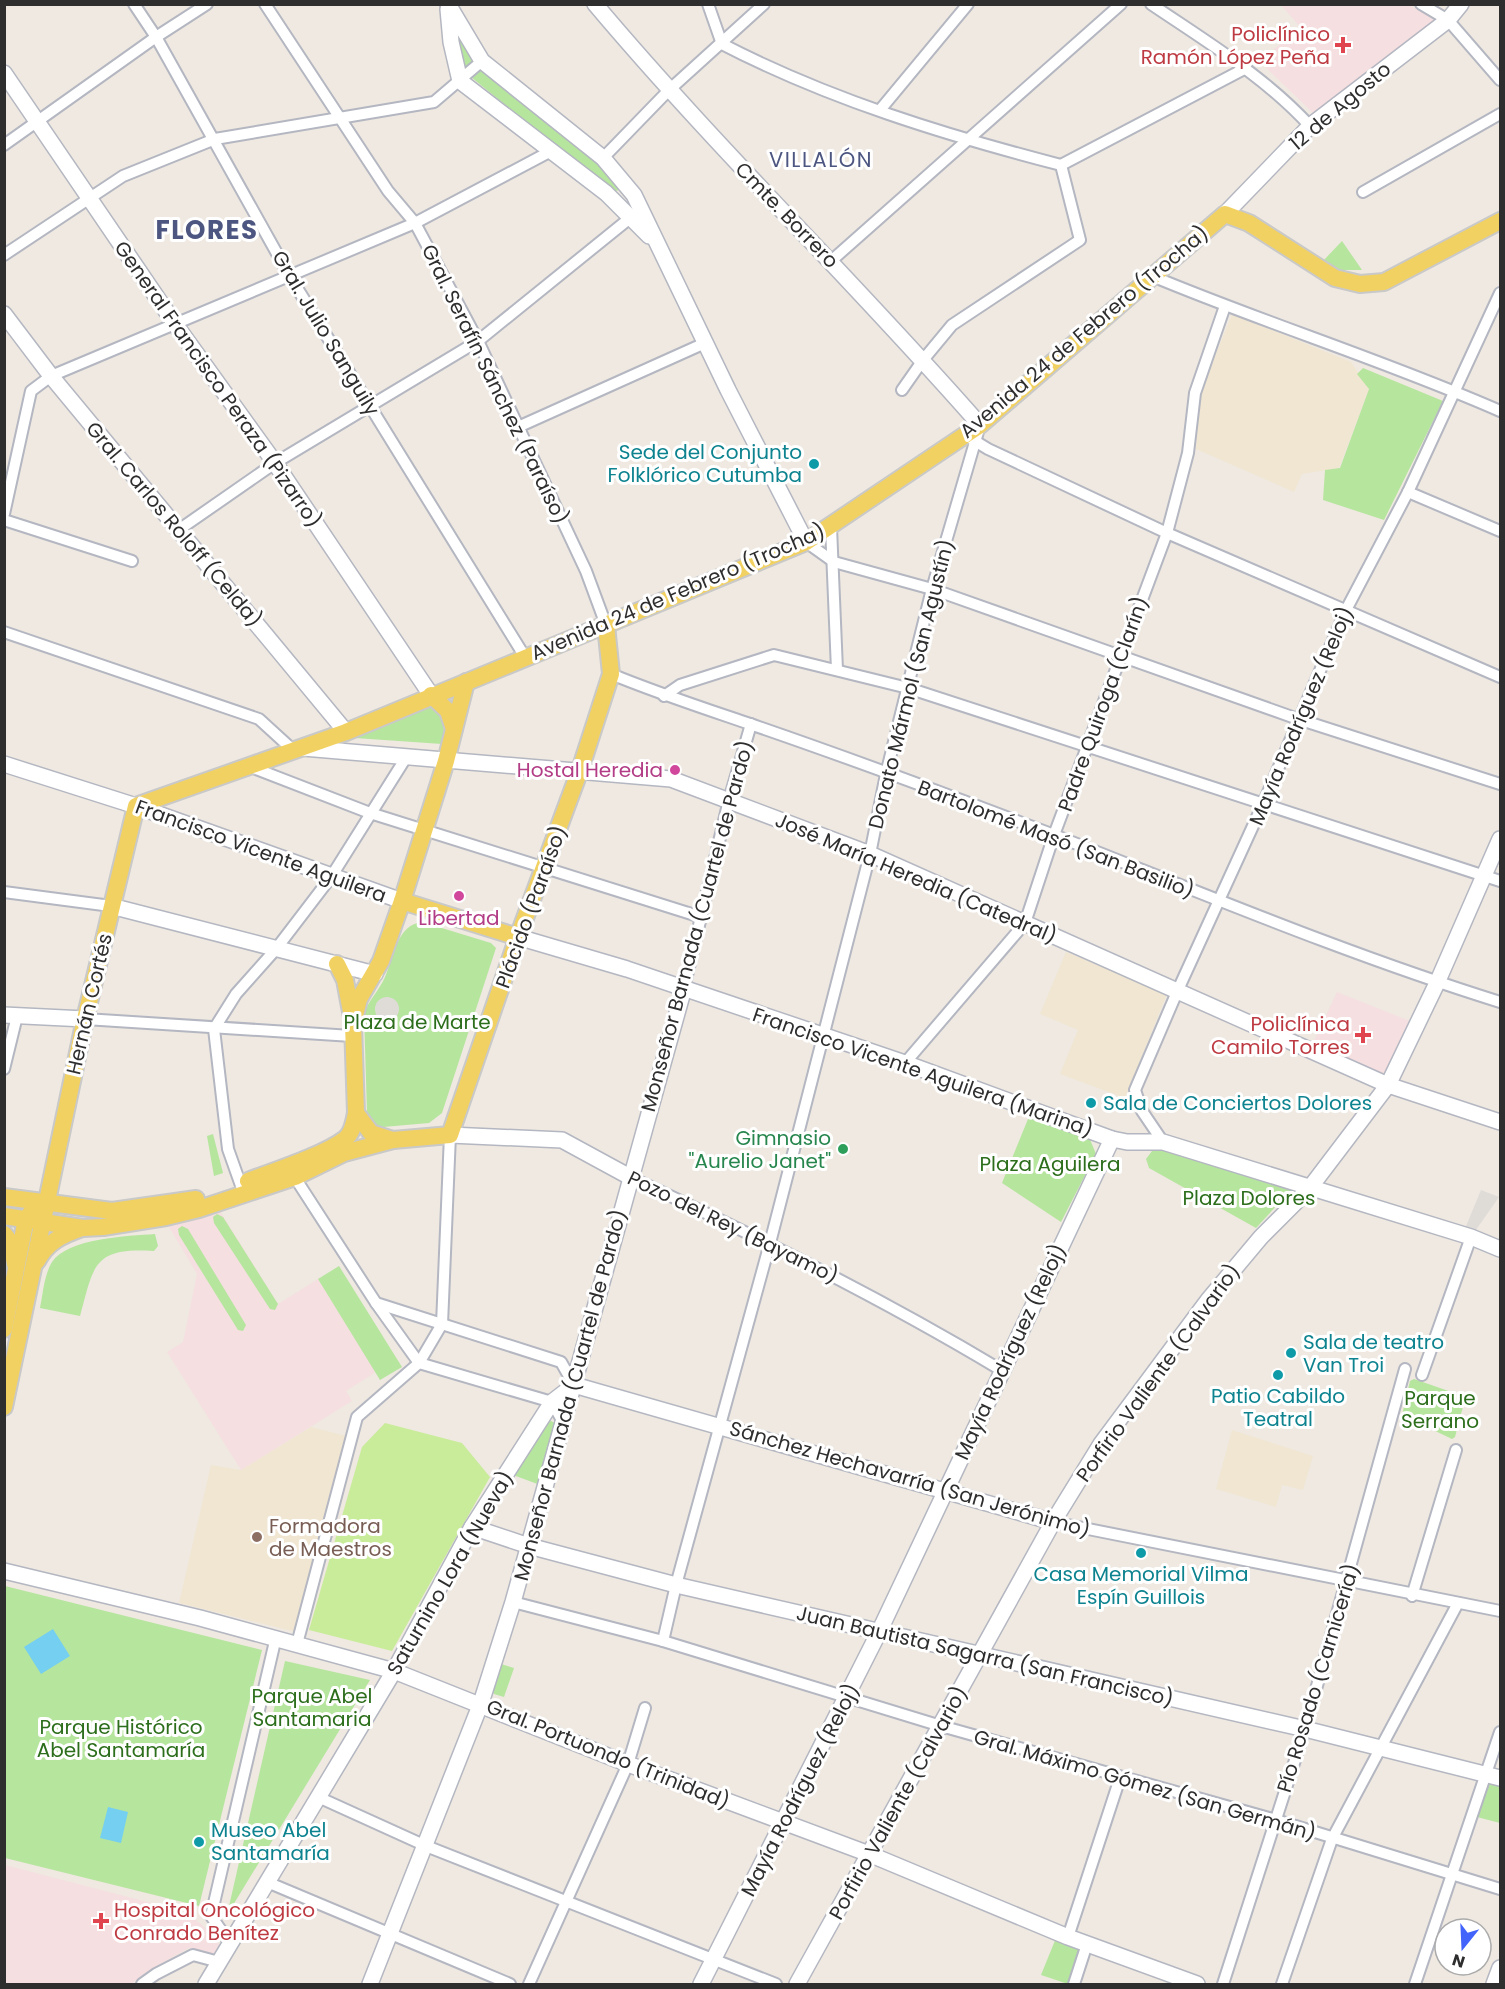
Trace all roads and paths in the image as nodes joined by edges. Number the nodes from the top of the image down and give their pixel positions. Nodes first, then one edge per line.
1 (135, 4) edge
2 (207, 4) edge
3 (265, 4) edge
4 (448, 4) edge
5 (595, 4) edge
6 (708, 4) edge
7 (764, 4) edge
8 (968, 4) edge
9 (1121, 4) edge
10 (1151, 4) edge
11 (1421, 4) edge
12 (1461, 4) edge
13 (1448, 20) junction
14 (156, 37) junction
15 (722, 44) junction
16 (483, 61) junction
17 (1246, 68) junction
18 (4, 73) edge
19 (1500, 80) edge
20 (460, 81) junction
21 (668, 91) junction
22 (880, 110) junction
23 (1500, 114) edge
24 (343, 119) junction
25 (38, 120) junction
26 (1310, 126) junction
27 (215, 139) junction
28 (968, 141) junction
29 (4, 145) edge
30 (553, 150) junction
31 (603, 158) junction
32 (1061, 165) junction
33 (1363, 192) dead end
34 (90, 198) junction
35 (636, 212) junction
36 (1225, 214) junction
37 (1500, 221) edge
38 (415, 223) junction
39 (4, 255) edge
40 (831, 261) junction
41 (289, 275) junction
42 (1152, 276) junction
43 (1500, 293) edge
44 (1225, 306) junction
45 (4, 314) edge
46 (175, 324) junction
47 (478, 341) junction
48 (705, 343) junction
49 (923, 360) junction
50 (51, 376) junction
51 (902, 390) dead end
52 (1455, 391) junction
53 (369, 405) junction
54 (1500, 411) edge
55 (980, 424) junction
56 (518, 428) junction
57 (970, 437) junction
58 (275, 463) junction
59 (1408, 492) junction
60 (4, 514) edge
61 (4, 520) edge
62 (831, 527) junction
63 (180, 529) junction
64 (1500, 531) edge
65 (1167, 532) junction
66 (806, 542) junction
67 (132, 561) dead end
68 (834, 562) junction
69 (932, 589) junction
70 (1346, 610) junction
71 (606, 625) junction
72 (4, 632) edge
73 (525, 657) junction
74 (1119, 657) junction
75 (837, 670) junction
76 (611, 674) junction
77 (1500, 677) edge
78 (466, 682) junction
79 (908, 688) junction
80 (431, 695) junction
81 (664, 696) junction
82 (1298, 719) junction
83 (751, 724) junction
84 (454, 729) junction
85 (346, 732) junction
86 (1086, 748) junction
87 (299, 749) junction
88 (407, 756) junction
89 (446, 762) junction
90 (4, 764) edge
91 (251, 767) junction
92 (580, 770) junction
93 (886, 774) junction
94 (1500, 784) edge
95 (729, 800) junction
96 (1263, 804) junction
97 (136, 806) junction
98 (370, 813) junction
99 (423, 830) junction
100 (1054, 835) junction
101 (1500, 839) edge
102 (870, 854) junction
103 (546, 867) junction
104 (1485, 875) junction
105 (331, 877) junction
106 (1500, 881) edge
107 (4, 892) edge
108 (402, 901) junction
109 (1218, 902) junction
110 (111, 906) junction
111 (701, 917) junction
112 (1025, 923) junction
113 (518, 937) junction
114 (276, 949) junction
115 (337, 964) junction
116 (375, 974) junction
117 (1437, 982) junction
118 (684, 988) junction
119 (1177, 992) junction
120 (1500, 1002) edge
121 (11, 1016) edge
122 (85, 1019) junction
123 (214, 1029) junction
124 (353, 1030) junction
125 (824, 1036) junction
126 (904, 1063) junction
127 (4, 1069) edge
128 (1388, 1084) junction
129 (356, 1113) junction
130 (1500, 1122) edge
131 (450, 1135) junction
132 (1112, 1139) junction
133 (393, 1140) junction
134 (1163, 1142) junction
135 (292, 1171) junction
136 (630, 1177) junction
137 (242, 1189) junction
138 (1309, 1189) junction
139 (4, 1197) edge
140 (46, 1203) junction
141 (4, 1216) edge
142 (34, 1220) junction
143 (83, 1227) junction
144 (4, 1234) edge
145 (1471, 1237) junction
146 (770, 1243) junction
147 (1500, 1249) edge
148 (33, 1270) junction
149 (15, 1276) junction
150 (376, 1303) junction
151 (442, 1324) junction
152 (4, 1329) edge
153 (419, 1363) junction
154 (1405, 1369) dead end
155 (1001, 1370) junction
156 (1422, 1376) dead end
157 (574, 1385) junction
158 (552, 1402) junction
159 (4, 1407) edge
160 (564, 1425) junction
161 (719, 1425) junction
162 (1456, 1450) dead end
163 (944, 1492) junction
164 (1053, 1522) junction
165 (472, 1527) junction
166 (529, 1546) junction
167 (4, 1572) edge
168 (1347, 1582) junction
169 (675, 1585) junction
170 (1412, 1596) junction
171 (513, 1602) junction
172 (1458, 1603) junction
173 (1500, 1611) edge
174 (879, 1632) junction
175 (276, 1637) junction
176 (663, 1641) junction
177 (297, 1644) junction
178 (979, 1656) junction
179 (394, 1671) junction
180 (847, 1698) junction
181 (481, 1703) junction
182 (645, 1708) dead end
183 (941, 1726) junction
184 (1305, 1729) junction
185 (1500, 1732) edge
186 (1379, 1749) junction
187 (628, 1764) junction
188 (1494, 1777) edge
189 (1120, 1778) junction
190 (318, 1797) junction
191 (1276, 1820) junction
192 (783, 1822) junction
193 (1332, 1839) junction
194 (426, 1846) junction
195 (869, 1854) junction
196 (1454, 1874) junction
197 (267, 1882) junction
198 (1500, 1889) edge
199 (566, 1902) junction
200 (388, 1934) junction
201 (1068, 1937) junction
202 (230, 1943) junction
203 (1087, 1944) junction
204 (713, 1960) junction
205 (219, 1962) junction
206 (1500, 1968) edge
207 (142, 1984) edge
208 (206, 1984) edge
209 (370, 1984) edge
210 (510, 1984) edge
211 (529, 1984) edge
212 (701, 1984) edge
213 (776, 1984) edge
214 (797, 1984) edge
215 (1074, 1984) edge
216 (1197, 1984) edge
217 (1223, 1984) edge
218 (1282, 1984) edge
219 (1415, 1984) edge
220 (1494, 1984) edge

1 - 14 street, Gral. Julio Sanguily
2 - 14 street
3 - 24 street, Gral. Serafín Sánchez (Paraíso)
4 - 16 street
4 - 20 street
5 - 21 street, Cmte. Borrero
6 - 15 street
7 - 15 street
8 - 22 street
9 - 28 street
10 - 17 street
11 - 13 street
12 - 13 street, 12 de Agosto
13 - 19 street
13 - 26 street, 12 de Agosto
14 - 25 street
14 - 27 street, Gral. Julio Sanguily
15 - 21 street
15 - 22 street
16 - 20 street
16 - 31 street
17 - 26 street
17 - 32 street
18 - 25 street, General Francisco Peraza (Pizarro)
20 - 24 street
20 - 30 street
21 - 31 street
21 - 40 street, Cmte. Borrero
22 - 28 street
23 - 33 street
24 - 27 street
24 - 38 street, Gral. Serafín Sánchez (Paraíso)
25 - 29 street
25 - 34 street, General Francisco Peraza (Pizarro)
26 - 36 street, 12 de Agosto
27 - 34 street
27 - 41 street, Gral. Julio Sanguily
28 - 32 street
28 - 40 street
30 - 35 street
30 - 38 street
31 - 35 street
32 - 49 street
34 - 39 street
34 - 46 street, General Francisco Peraza (Pizarro)
35 - 47 street
35 - 48 street
36 - 37 main road, Avenida 24 de Febrero (Trocha)
36 - 42 main road, Avenida 24 de Febrero (Trocha)
38 - 41 street
38 - 47 street, Gral. Serafín Sánchez (Paraíso)
40 - 49 street, Cmte. Borrero
41 - 46 street
41 - 53 street, Gral. Julio Sanguily
42 - 44 street
42 - 55 main road, Avenida 24 de Febrero (Trocha)
43 - 52 street, Mayía Rodríguez (Reloj)
44 - 52 street
44 - 65 street, Padre Quiroga (Clarín)
45 - 50 street, Gral. Carlos Roloff (Celda)
46 - 50 street
46 - 58 street, General Francisco Peraza (Pizarro)
47 - 53 street
47 - 56 street, Gral. Serafín Sánchez (Paraíso)
48 - 56 street
48 - 66 street
49 - 51 street
49 - 55 street, Cmte. Borrero
50 - 60 street
50 - 63 street, Gral. Carlos Roloff (Celda)
52 - 54 street
52 - 59 street, Mayía Rodríguez (Reloj)
53 - 58 street
53 - 73 street, Gral. Julio Sanguily
55 - 57 main road, Avenida 24 de Febrero (Trocha)
56 - 71 street, Gral. Serafín Sánchez (Paraíso)
57 - 62 main road, Avenida 24 de Febrero (Trocha)
57 - 65 street
57 - 69 street, Donato Mármol (San Agustín)
58 - 63 street
58 - 80 street, General Francisco Peraza (Pizarro)
59 - 64 street
59 - 70 street, Mayía Rodríguez (Reloj)
61 - 67 street
62 - 66 main road, Avenida 24 de Febrero (Trocha)
62 - 68 street
63 - 85 street, Gral. Carlos Roloff (Celda)
65 - 70 street
65 - 74 street, Padre Quiroga (Clarín)
66 - 68 street
66 - 71 main road, Avenida 24 de Febrero (Trocha)
68 - 69 street
68 - 75 street
69 - 74 street
69 - 79 street, Donato Mármol (San Agustín)
70 - 77 street
70 - 82 street, Mayía Rodríguez (Reloj)
71 - 73 main road, Avenida 24 de Febrero (Trocha)
71 - 76 main road, Plácido (Paraíso)
72 - 87 street
73 - 78 main road, Avenida 24 de Febrero (Trocha)
74 - 82 street
74 - 86 street, Padre Quiroga (Clarín)
75 - 79 street
75 - 81 street
76 - 81 street, Bartolomé Masó (San Basilio)
76 - 92 main road, Plácido (Paraíso)
78 - 80 main road, Avenida 24 de Febrero (Trocha)
78 - 84 main road
79 - 86 street
79 - 93 street, Donato Mármol (San Agustín)
80 - 84 main road
80 - 85 main road, Avenida 24 de Febrero (Trocha)
81 - 83 street, Bartolomé Masó (San Basilio)
82 - 94 street
82 - 96 street, Mayía Rodríguez (Reloj)
83 - 93 street, Bartolomé Masó (San Basilio)
83 - 95 street, Monseñor Barnada (Cuartel de Pardo)
84 - 89 main road
85 - 87 main road, Avenida 24 de Febrero (Trocha)
86 - 96 street
86 - 100 street, Padre Quiroga (Clarín)
87 - 88 street, José María Heredia (Catedral)
87 - 91 main road, Avenida 24 de Febrero (Trocha)
88 - 89 street, José María Heredia (Catedral)
88 - 98 street
89 - 92 street, José María Heredia (Catedral)
89 - 99 main road
90 - 97 street, Francisco Vicente Aguilera
91 - 97 main road, Avenida 24 de Febrero (Trocha)
91 - 98 street
92 - 95 street, José María Heredia (Catedral)
92 - 103 main road, Plácido (Paraíso)
93 - 100 street, Bartolomé Masó (San Basilio)
93 - 102 street, Donato Mármol (San Agustín)
95 - 102 street, José María Heredia (Catedral)
95 - 111 street, Monseñor Barnada (Cuartel de Pardo)
96 - 104 street
96 - 109 street, Mayía Rodríguez (Reloj)
97 - 105 street, Francisco Vicente Aguilera
97 - 110 main road, Hernán Cortés
98 - 99 street
98 - 105 street
99 - 103 street
99 - 108 main road
100 - 109 street, Bartolomé Masó (San Basilio)
100 - 112 street, Padre Quiroga (Clarín)
101 - 104 street, Porfirio Valiente (Calvario)
102 - 112 street, José María Heredia (Catedral)
102 - 125 street, Donato Mármol (San Agustín)
103 - 111 street
103 - 113 main road, Plácido (Paraíso)
104 - 106 street
104 - 117 street, Porfirio Valiente (Calvario)
105 - 108 street, Francisco Vicente Aguilera
105 - 114 street
107 - 110 street
108 - 113 main road, Francisco Vicente Aguilera
108 - 116 main road
109 - 117 street, Bartolomé Masó (San Basilio)
109 - 119 street, Mayía Rodríguez (Reloj)
110 - 114 street
110 - 122 main road, Hernán Cortés
111 - 118 street, Monseñor Barnada (Cuartel de Pardo)
112 - 119 street, José María Heredia (Catedral)
112 - 126 street, Padre Quiroga (Clarín)
113 - 118 street, Francisco Vicente Aguilera (Marina)
113 - 131 main road, Plácido (Paraíso)
114 - 115 street
114 - 123 street
115 - 116 street
115 - 124 main road
116 - 124 main road
117 - 120 street, Bartolomé Masó (San Basilio)
117 - 128 street, Porfirio Valiente (Calvario)
118 - 125 street, Francisco Vicente Aguilera (Marina)
118 - 136 street, Monseñor Barnada (Cuartel de Pardo)
119 - 128 street, José María Heredia (Catedral)
119 - 134 street, Mayía Rodríguez (Reloj)
121 - 122 street
121 - 127 street
122 - 123 street
122 - 140 main road, Hernán Cortés
123 - 124 street
123 - 137 street
124 - 129 main road
125 - 126 street, Francisco Vicente Aguilera (Marina)
125 - 146 street, Donato Mármol (San Agustín)
126 - 132 street, Francisco Vicente Aguilera (Marina)
128 - 130 street, José María Heredia (Catedral)
128 - 138 street, Porfirio Valiente (Calvario)
129 - 133 main road
129 - 135 main road
131 - 133 main road
131 - 136 street, Pozo del Rey (Bayamo)
131 - 151 street, Plácido (Paraíso)
132 - 134 street, Francisco Vicente Aguilera (Marina)
132 - 155 street, Mayía Rodríguez (Reloj)
133 - 135 main road
134 - 138 street, Francisco Vicente Aguilera (Marina)
135 - 137 main road
135 - 150 street
136 - 146 street, Pozo del Rey (Bayamo)
136 - 157 street, Monseñor Barnada (Cuartel de Pardo)
137 - 140 main road
137 - 143 main road
138 - 145 street, Francisco Vicente Aguilera (Marina)
138 - 164 street, Porfirio Valiente (Calvario)
139 - 140 main road
140 - 142 main road, Hernán Cortés
141 - 142 main road
142 - 143 main road
142 - 148 main road
142 - 149 main road
143 - 148 main road
144 - 149 main road
145 - 147 street, Francisco Vicente Aguilera (Marina)
145 - 156 street
146 - 155 street, Pozo del Rey (Bayamo)
146 - 161 street, Donato Mármol (San Agustín)
148 - 159 main road
149 - 152 main road
150 - 151 street
150 - 153 street
151 - 153 street, Plácido (Paraíso)
151 - 157 street
153 - 158 street
153 - 177 street, Plácido (Paraíso)
154 - 168 street, Pío Rosado (Carnicería)
155 - 163 street, Mayía Rodríguez (Reloj)
157 - 158 street, Saturnino Lora (Nueva)
157 - 160 street, Monseñor Barnada (Cuartel de Pardo)
157 - 161 street, Sánchez Hechavarría (San Jerónimo)
158 - 160 street
158 - 165 street, Saturnino Lora (Nueva)
160 - 166 street, Monseñor Barnada (Cuartel de Pardo)
161 - 163 street, Sánchez Hechavarría (San Jerónimo)
161 - 169 street, Donato Mármol (San Agustín)
162 - 170 street
163 - 164 street, Sánchez Hechavarría (San Jerónimo)
163 - 174 street, Mayía Rodríguez (Reloj)
164 - 168 street, Sánchez Hechavarría (San Jerónimo)
164 - 178 street, Porfirio Valiente (Calvario)
165 - 166 street, Juan Bautista Sagarra (San Francisco)
165 - 179 street, Saturnino Lora (Nueva)
166 - 169 street, Juan Bautista Sagarra (San Francisco)
166 - 171 street, Monseñor Barnada (Cuartel de Pardo)
167 - 175 street, Gral. Portuondo (Trinidad)
168 - 170 street, Sánchez Hechavarría (San Jerónimo)
168 - 184 street, Pío Rosado (Carnicería)
169 - 174 street, Juan Bautista Sagarra (San Francisco)
169 - 176 street, Donato Mármol (San Agustín)
170 - 172 street, Sánchez Hechavarría (San Jerónimo)
171 - 176 street, Gral. Máximo Gómez (San Germán)
171 - 181 street, Monseñor Barnada (Cuartel de Pardo)
172 - 173 street, Sánchez Hechavarría (San Jerónimo)
172 - 186 street
174 - 178 street, Juan Bautista Sagarra (San Francisco)
174 - 180 street, Mayía Rodríguez (Reloj)
175 - 177 street, Gral. Portuondo (Trinidad)
175 - 202 street
176 - 180 street, Gral. Máximo Gómez (San Germán)
177 - 179 street, Gral. Portuondo (Trinidad)
178 - 183 street, Porfirio Valiente (Calvario)
178 - 184 street, Juan Bautista Sagarra (San Francisco)
179 - 181 street, Gral. Portuondo (Trinidad)
179 - 190 street, Saturnino Lora (Nueva)
180 - 183 street, Gral. Máximo Gómez (San Germán)
180 - 192 street, Mayía Rodríguez (Reloj)
181 - 187 street, Gral. Portuondo (Trinidad)
181 - 194 street, Monseñor Barnada (Cuartel de Pardo)
182 - 187 street
183 - 189 street, Gral. Máximo Gómez (San Germán)
183 - 195 street, Porfirio Valiente (Calvario)
184 - 186 street, Juan Bautista Sagarra (San Francisco)
184 - 191 street, Pío Rosado (Carnicería)
185 - 188 street
186 - 188 street, Juan Bautista Sagarra (San Francisco)
186 - 193 street
187 - 192 street, Gral. Portuondo (Trinidad)
187 - 199 street
188 - 196 street
189 - 191 street, Gral. Máximo Gómez (San Germán)
189 - 201 street
190 - 194 street
190 - 197 street, Saturnino Lora (Nueva)
191 - 193 street, Gral. Máximo Gómez (San Germán)
191 - 217 street, Pío Rosado (Carnicería)
192 - 195 street, Gral. Portuondo (Trinidad)
192 - 204 street, Mayía Rodríguez (Reloj)
193 - 196 street, Gral. Máximo Gómez (San Germán)
193 - 218 street
194 - 199 street
194 - 200 street, Monseñor Barnada (Cuartel de Pardo)
195 - 201 street, Gral. Portuondo (Trinidad)
195 - 214 street, Porfirio Valiente (Calvario)
196 - 198 street, Gral. Máximo Gómez (San Germán)
196 - 219 street
197 - 200 street
197 - 202 street, Saturnino Lora (Nueva)
199 - 204 street
199 - 211 street
200 - 209 street, Monseñor Barnada (Cuartel de Pardo)
200 - 210 street
201 - 203 street, Gral. Portuondo (Trinidad)
202 - 205 street, Saturnino Lora (Nueva)
203 - 215 street
203 - 216 street, Gral. Portuondo (Trinidad)
204 - 212 street, Mayía Rodríguez (Reloj)
204 - 213 street
205 - 207 street
205 - 208 street, Saturnino Lora (Nueva)
206 - 220 street

